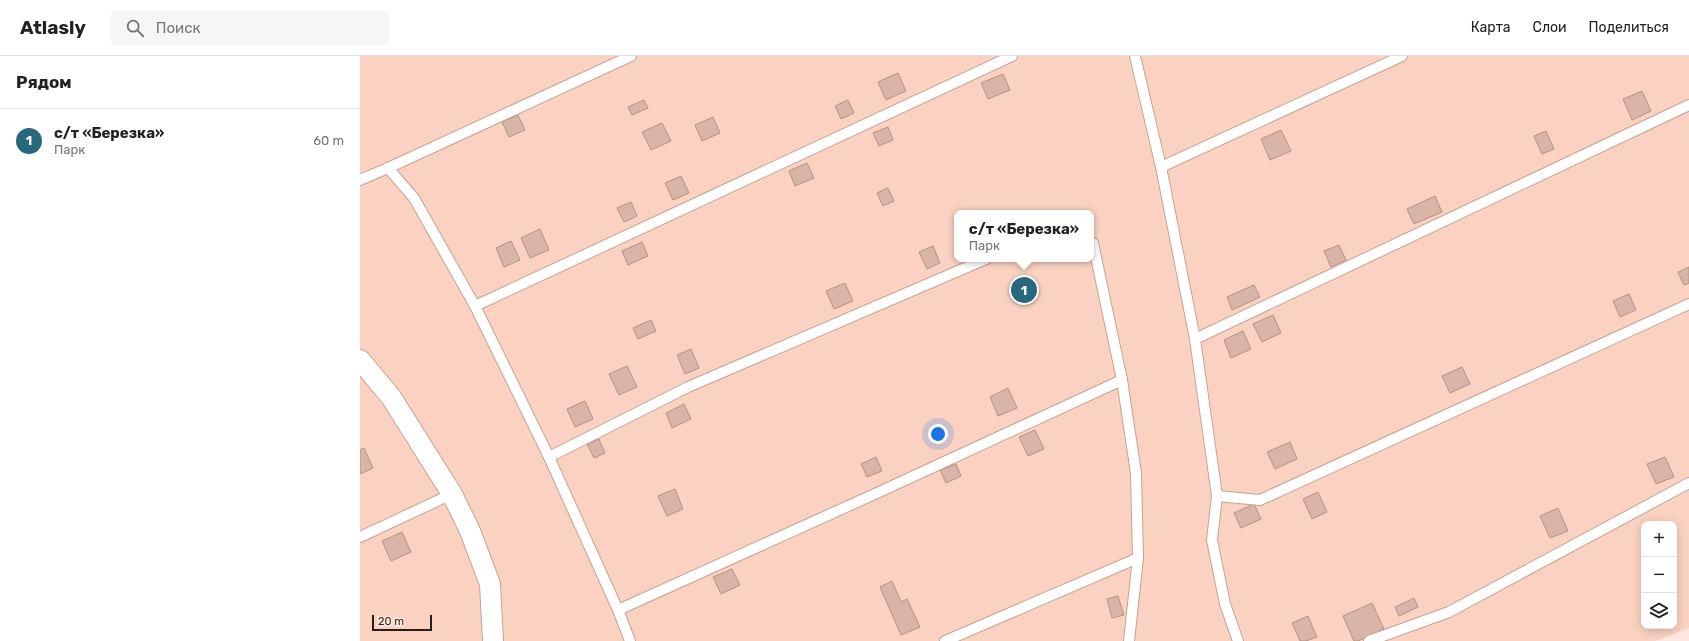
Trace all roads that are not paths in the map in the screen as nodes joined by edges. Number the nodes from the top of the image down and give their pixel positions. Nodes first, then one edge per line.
1 (630, 56) edge
2 (1012, 56) edge
3 (1135, 56) edge
4 (1402, 56) edge
5 (1689, 105) edge
6 (1161, 167) junction
7 (388, 168) junction
8 (360, 180) edge
9 (1094, 248) edge
10 (979, 262) edge
11 (1689, 304) edge
12 (475, 306) junction
13 (1195, 338) junction
14 (360, 360) edge
15 (1122, 380) junction
16 (548, 457) junction
17 (1689, 483) edge
18 (452, 494) junction
19 (1217, 496) junction
20 (360, 537) edge
21 (1138, 558) junction
22 (618, 610) junction
23 (493, 641) edge
24 (630, 641) edge
25 (945, 641) edge
26 (1129, 641) edge
27 (1238, 641) edge
28 (1369, 641) edge

1 - 7 lane
2 - 12 lane
3 - 6 lane
4 - 6 lane
5 - 13 lane
6 - 13 lane
7 - 8 lane
7 - 12 lane
9 - 15 lane
10 - 16 lane
11 - 19 lane
12 - 16 lane
13 - 19 lane
14 - 18 street
15 - 21 lane
15 - 22 lane
16 - 22 lane
17 - 28 lane
18 - 20 lane
18 - 23 street
19 - 27 lane
21 - 25 lane
21 - 26 lane
22 - 24 lane

